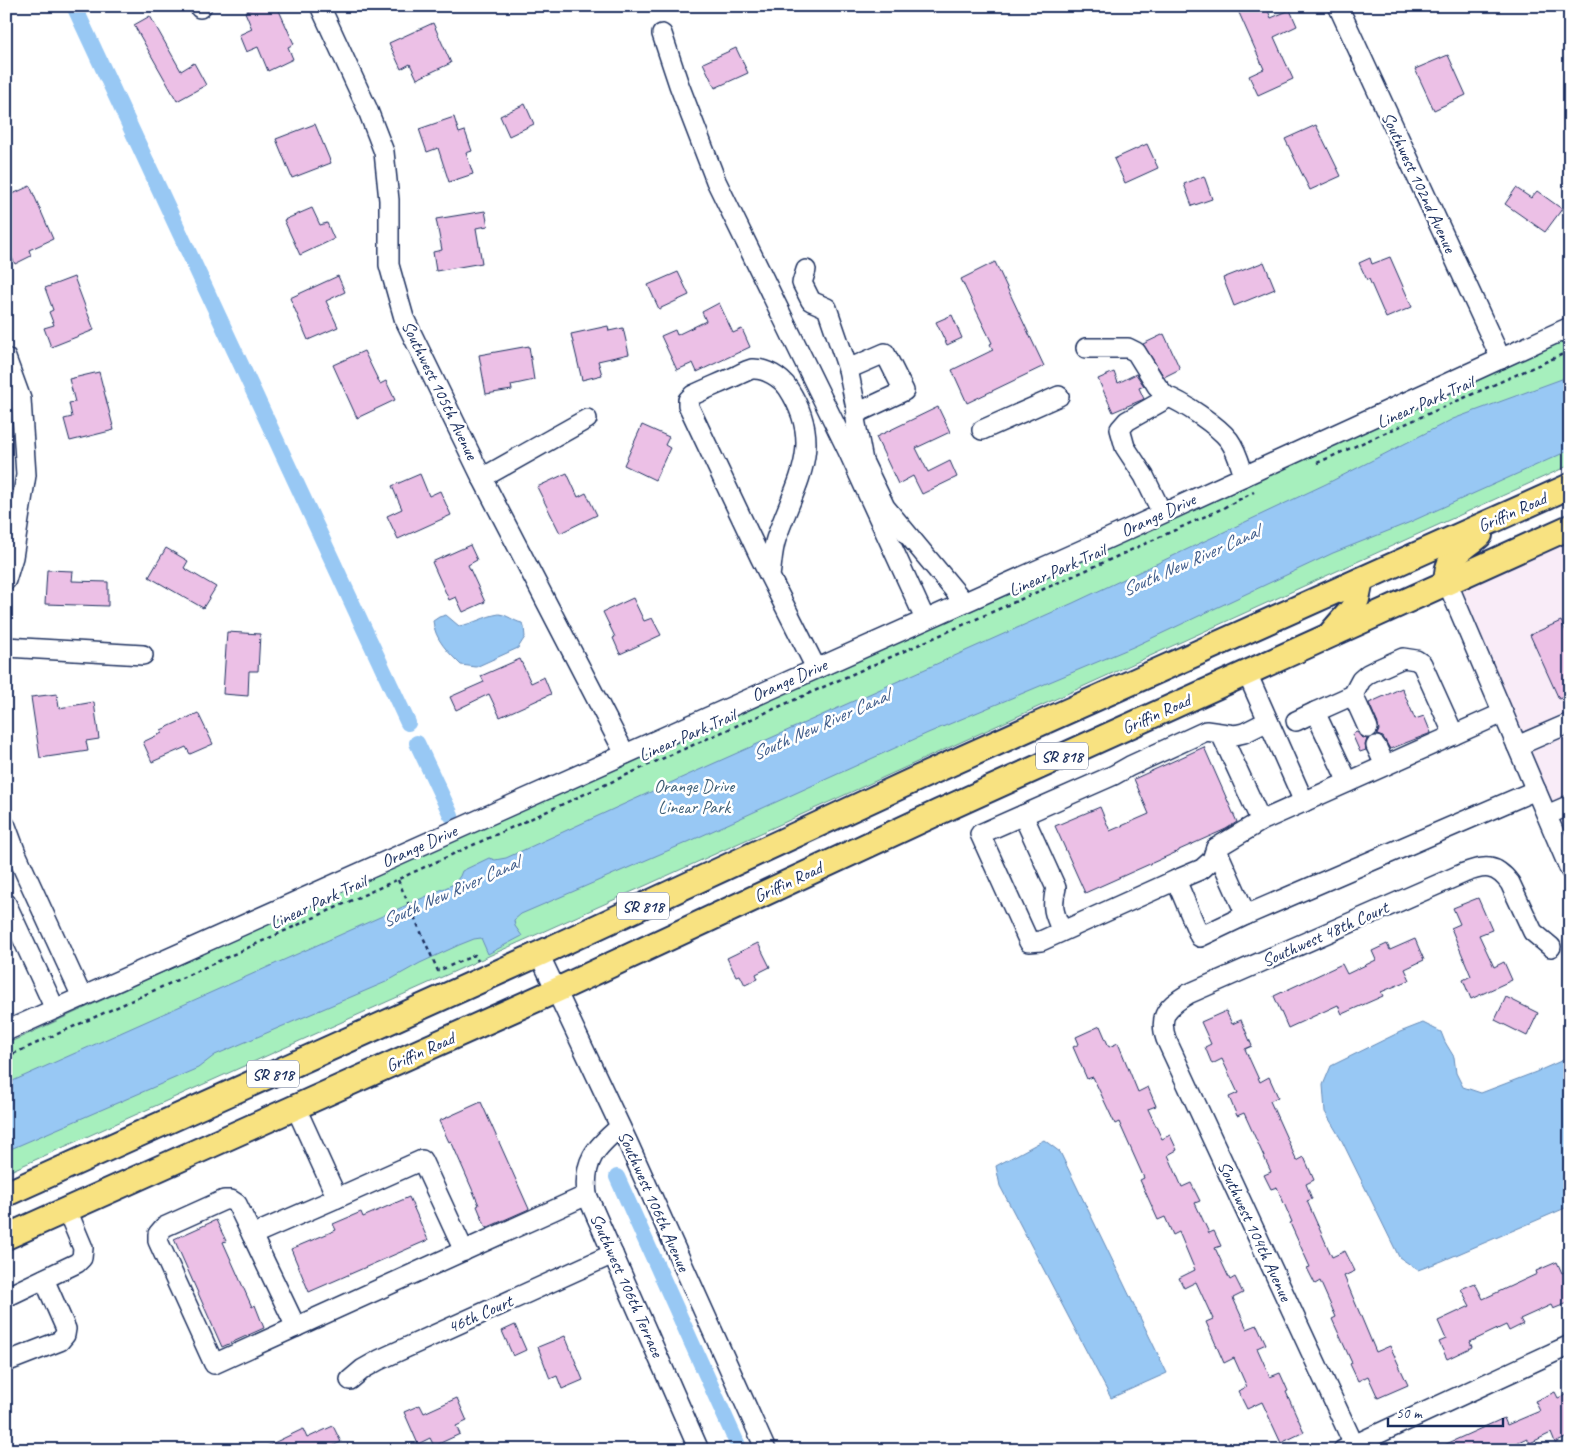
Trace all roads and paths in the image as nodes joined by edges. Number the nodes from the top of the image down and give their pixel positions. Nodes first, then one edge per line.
1 (320, 6) edge
2 (1338, 6) edge
3 (662, 34) dead end
4 (806, 270) dead end
5 (1570, 328) edge
6 (1086, 348) dead end
7 (1570, 351) edge
8 (6, 358) edge
9 (1501, 359) junction
10 (848, 369) junction
11 (1059, 396) dead end
12 (1166, 396) junction
13 (858, 413) junction
14 (587, 419) dead end
15 (982, 430) dead end
16 (1312, 465) dead end
17 (1244, 476) junction
18 (482, 478) junction
19 (1570, 486) edge
20 (1256, 490) dead end
21 (1162, 513) junction
22 (1503, 516) junction
23 (1570, 527) edge
24 (770, 576) junction
25 (6, 580) edge
26 (1361, 580) junction
27 (1447, 582) junction
28 (964, 602) junction
29 (925, 619) junction
30 (1330, 636) junction
31 (6, 647) edge
32 (143, 655) dead end
33 (816, 668) junction
34 (1246, 673) junction
35 (1353, 695) junction
36 (1315, 712) junction
37 (1503, 713) junction
38 (1268, 721) junction
39 (1296, 721) dead end
40 (1570, 723) edge
41 (1368, 728) dead end
42 (1222, 734) junction
43 (1454, 735) junction
44 (1376, 746) dead end
45 (1517, 746) junction
46 (625, 754) junction
47 (1385, 766) junction
48 (1348, 782) junction
49 (1536, 790) junction
50 (1304, 802) junction
51 (1570, 805) edge
52 (1023, 815) junction
53 (1547, 815) junction
54 (1261, 821) junction
55 (6, 826) edge
56 (1216, 848) junction
57 (1570, 870) edge
58 (398, 880) junction
59 (1176, 880) junction
60 (6, 903) edge
61 (1246, 915) junction
62 (1062, 931) junction
63 (1551, 947) dead end
64 (539, 954) junction
65 (478, 962) dead end
66 (557, 990) junction
67 (82, 997) junction
68 (55, 1009) junction
69 (1158, 1014) joint
70 (6, 1031) edge
71 (6, 1057) edge
72 (296, 1108) junction
73 (620, 1127) junction
74 (6, 1194) edge
75 (588, 1195) junction
76 (336, 1198) junction
77 (67, 1210) junction
78 (252, 1235) junction
79 (6, 1237) edge
80 (464, 1252) junction
81 (613, 1254) junction
82 (44, 1279) junction
83 (6, 1297) edge
84 (296, 1328) junction
85 (1570, 1345) edge
86 (6, 1362) edge
87 (350, 1380) dead end
88 (1349, 1447) edge
89 (700, 1450) edge
90 (766, 1450) edge

1 - 18 street, Southwest 105th Avenue
2 - 9 street, Southwest 102nd Avenue
3 - 29 street
4 - 10 street
5 - 9 street, Orange Drive
6 - 12 street
7 - 16 path, Linear Park Trail
8 - 25 street
9 - 17 street, Orange Drive
10 - 13 street
10 - 13 street
11 - 15 street
12 - 17 street
12 - 21 street
13 - 28 street
14 - 18 street
17 - 21 street, Orange Drive
18 - 46 street, Southwest 105th Avenue
19 - 22 main road, Griffin Road / SR 818
20 - 58 path, Linear Park Trail
21 - 28 street, Orange Drive
22 - 26 main road, Griffin Road / SR 818
22 - 27 main road
23 - 27 main road, Griffin Road / SR 818
24 - 24 street
24 - 33 street
26 - 30 main road
26 - 64 main road, Griffin Road / SR 818
27 - 30 main road, Griffin Road / SR 818
27 - 37 street
28 - 29 street, Orange Drive
29 - 33 street, Orange Drive
30 - 34 main road, Griffin Road / SR 818
31 - 32 street
33 - 46 street, Orange Drive
34 - 38 street
34 - 66 main road, Griffin Road / SR 818
35 - 36 street
35 - 41 street
35 - 43 street
36 - 39 street
36 - 48 street
37 - 43 street
37 - 45 street
38 - 42 street
38 - 50 street
40 - 45 street
42 - 52 street
42 - 54 street
43 - 47 street
44 - 47 street
45 - 49 street
46 - 67 street, Orange Drive
47 - 48 street
48 - 50 street
49 - 53 street
49 - 61 street
50 - 54 street
51 - 53 street
52 - 62 street
52 - 62 street
53 - 57 street
54 - 56 street
55 - 67 street
56 - 59 street
56 - 61 street
58 - 65 path
58 - 71 path, Linear Park Trail
59 - 61 street
59 - 62 street
60 - 68 street
63 - 69 street, Southwest 48th Court
64 - 66 street, Southwest 106th Avenue
64 - 74 main road, Griffin Road / SR 818
66 - 72 main road, Griffin Road / SR 818
66 - 73 street, Southwest 106th Avenue
67 - 68 street, Orange Drive
68 - 70 street, Orange Drive
69 - 88 street, Southwest 104th Avenue
72 - 76 street
72 - 77 main road, Griffin Road / SR 818
73 - 75 street, Southwest 106th Terrace
73 - 90 street, Southwest 106th Avenue
75 - 80 street
75 - 81 street, Southwest 106th Terrace
76 - 78 street
76 - 80 street
77 - 79 main road, Griffin Road / SR 818
77 - 82 street
78 - 84 street
78 - 84 street
80 - 84 street
81 - 87 street, 46th Court
81 - 89 street, Southwest 106th Terrace
82 - 83 street
82 - 86 street
85 - 88 street

